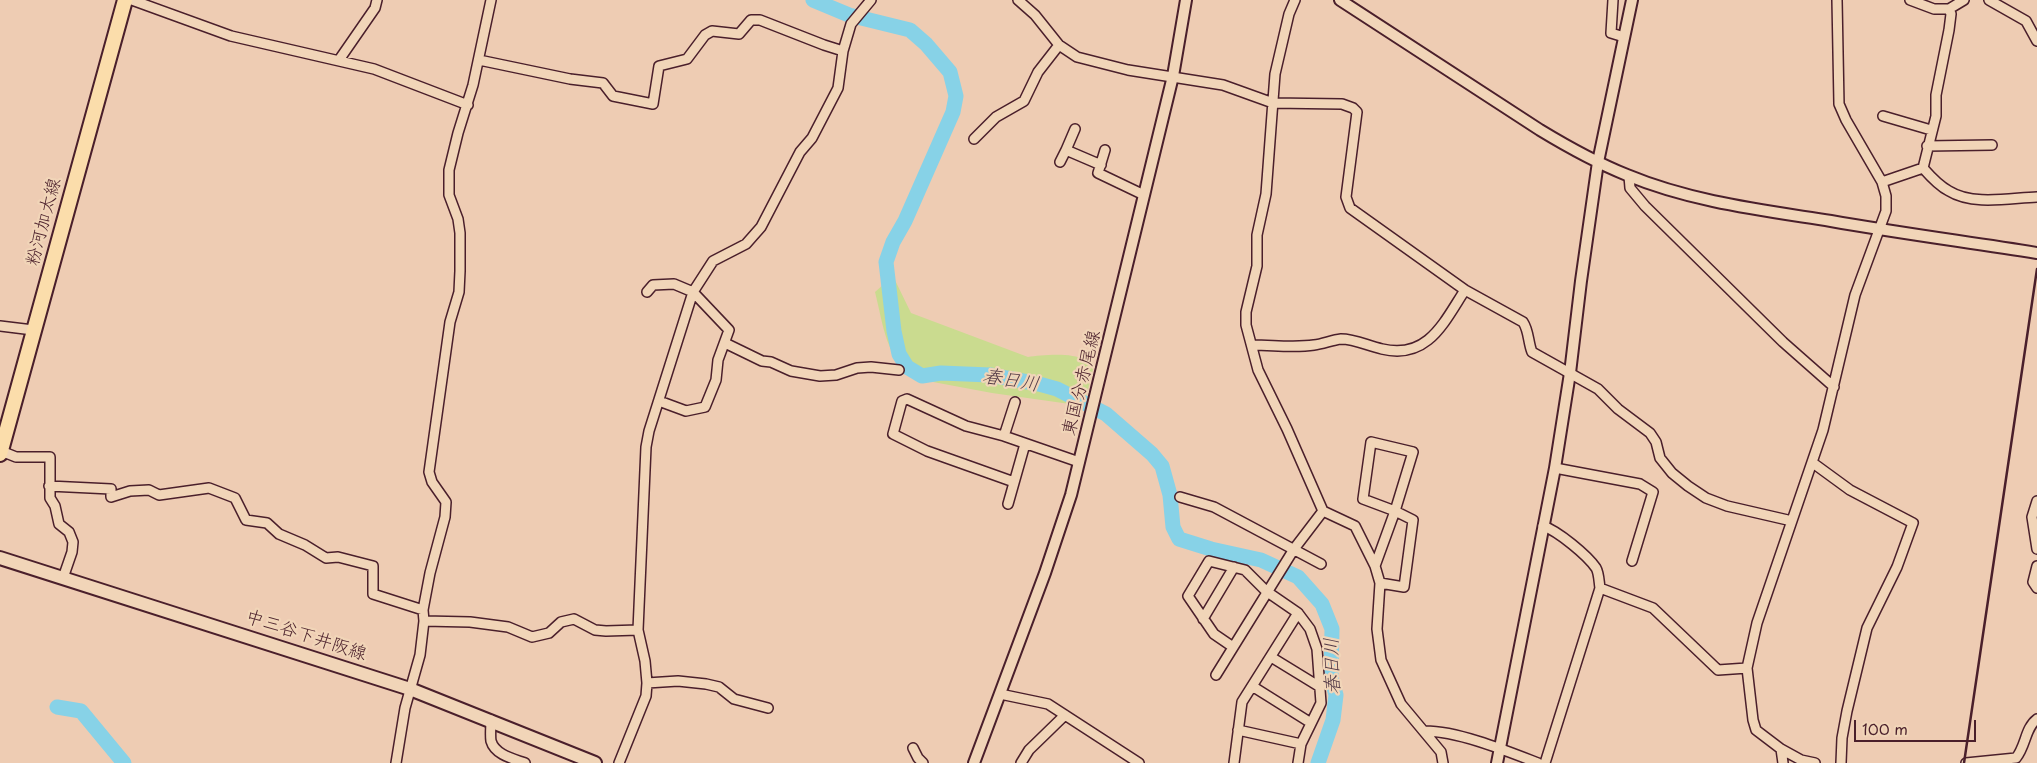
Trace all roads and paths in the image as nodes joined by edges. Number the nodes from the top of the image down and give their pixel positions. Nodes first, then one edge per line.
1 (124, 0) edge
2 (132, 0) edge
3 (378, 0) edge
4 (491, 0) edge
5 (1018, 0) edge
6 (1186, 0) edge
7 (1295, 0) edge
8 (1340, 0) edge
9 (1613, 0) edge
10 (1632, 0) edge
11 (1837, 0) edge
12 (1910, 0) edge
13 (1964, 0) edge
14 (1989, 0) edge
15 (869, 2) edge
16 (1949, 9) junction
17 (1624, 37) junction
18 (2037, 40) edge
19 (1060, 44) junction
20 (843, 50) junction
21 (339, 60) junction
22 (479, 60) junction
23 (1173, 76) junction
24 (1273, 103) junction
25 (468, 105) junction
26 (1883, 116) dead end
27 (1075, 129) dead end
28 (1931, 130) junction
29 (974, 139) dead end
30 (1992, 145) dead end
31 (1928, 146) junction
32 (1066, 150) junction
33 (1105, 150) dead end
34 (1060, 162) dead end
35 (1598, 162) junction
36 (1101, 165) junction
37 (1923, 168) junction
38 (1629, 176) junction
39 (1882, 182) junction
40 (1144, 195) junction
41 (2037, 197) edge
42 (1880, 230) junction
43 (2037, 252) edge
44 (1465, 290) junction
45 (647, 292) dead end
46 (693, 292) junction
47 (0, 326) edge
48 (33, 330) junction
49 (726, 343) junction
50 (1253, 345) junction
51 (899, 370) dead end
52 (1570, 373) junction
53 (1834, 387) junction
54 (659, 401) junction
55 (1015, 402) dead end
56 (1004, 436) junction
57 (1026, 444) junction
58 (0, 453) edge
59 (1079, 462) junction
60 (1813, 463) junction
61 (1556, 468) junction
62 (1014, 482) junction
63 (49, 486) junction
64 (1180, 497) dead end
65 (2037, 501) edge
66 (1008, 504) dead end
67 (1323, 511) junction
68 (1395, 511) junction
69 (1792, 521) junction
70 (1543, 526) junction
71 (1294, 549) junction
72 (2037, 549) edge
73 (0, 558) edge
74 (1632, 561) dead end
75 (1321, 564) dead end
76 (1375, 566) junction
77 (2037, 566) edge
78 (1234, 567) junction
79 (63, 578) junction
80 (1380, 583) junction
81 (1269, 588) junction
82 (1600, 588) junction
83 (2037, 588) edge
84 (423, 610) junction
85 (1298, 613) junction
86 (1202, 619) junction
87 (424, 621) junction
88 (638, 630) junction
89 (1233, 647) junction
90 (1271, 656) junction
91 (1747, 668) junction
92 (1216, 675) dead end
93 (647, 683) junction
94 (1252, 686) junction
95 (1320, 687) junction
96 (410, 689) junction
97 (1000, 694) junction
98 (768, 708) dead end
99 (1065, 715) junction
100 (2037, 719) edge
101 (491, 720) junction
102 (1311, 723) junction
103 (1238, 730) junction
104 (1425, 731) junction
105 (1301, 744) junction
106 (913, 748) dead end
107 (1499, 748) junction
108 (1781, 749) junction
109 (396, 763) edge
110 (525, 763) edge
111 (595, 763) edge
112 (619, 763) edge
113 (924, 763) edge
114 (974, 763) edge
115 (1021, 763) edge
116 (1139, 763) edge
117 (1234, 763) edge
118 (1298, 763) edge
119 (1443, 763) edge
120 (1497, 763) edge
121 (1538, 763) edge
122 (1545, 763) edge
123 (1783, 763) edge
124 (1815, 763) edge
125 (1841, 763) edge
126 (1966, 763) edge

1 - 48 main road, 粉河加太線
2 - 21 street
3 - 21 street
4 - 22 street
5 - 19 street
6 - 23 street, 東国分赤尾線
7 - 24 street
8 - 35 street
9 - 17 street
10 - 17 street
11 - 39 street
12 - 16 street
13 - 16 street
14 - 18 street
15 - 20 street
16 - 28 street
17 - 35 street
19 - 23 street
19 - 29 street
20 - 22 street
20 - 46 street
21 - 25 street
22 - 25 street
23 - 24 street
23 - 40 street, 東国分赤尾線
24 - 44 street
24 - 50 street
25 - 84 street
26 - 28 street
27 - 32 street
28 - 31 street
30 - 31 street
31 - 37 street
32 - 34 street
32 - 36 street
33 - 36 street
35 - 38 street
35 - 52 street
36 - 40 street
37 - 39 street
37 - 41 street
38 - 42 street
38 - 53 street
39 - 42 street
40 - 59 street, 東国分赤尾線
42 - 43 street
42 - 53 street
44 - 50 street
44 - 52 street
45 - 46 street
46 - 49 street
46 - 54 street
47 - 48 street
48 - 58 main road, 粉河加太線
49 - 51 street
49 - 54 street
50 - 67 street
52 - 61 street
52 - 69 street
53 - 60 street
54 - 88 street
55 - 56 street
56 - 57 street
56 - 62 street
57 - 59 street
57 - 62 street
58 - 63 street
59 - 97 street, 東国分赤尾線
60 - 69 street
60 - 125 street
61 - 70 street
61 - 74 street
62 - 66 street
63 - 79 street
63 - 84 street
64 - 71 street
65 - 72 street
67 - 71 street
67 - 76 street
68 - 68 street
68 - 76 street
68 - 80 street
69 - 91 street
70 - 82 street
70 - 107 street
71 - 75 street
71 - 81 street
73 - 79 main road, 中三谷下井阪線
76 - 80 street
77 - 83 street
78 - 81 street
78 - 86 street
78 - 86 street
79 - 96 main road, 中三谷下井阪線
80 - 104 street
81 - 85 street
81 - 89 street
82 - 91 street
82 - 122 street
84 - 87 street
85 - 90 street
85 - 95 street
86 - 89 street
87 - 88 street
87 - 96 street
88 - 93 street
89 - 92 street
90 - 94 street
90 - 95 street
91 - 108 street
93 - 98 street
93 - 112 street
94 - 102 street
94 - 103 street
95 - 102 street
96 - 101 main road, 中三谷下井阪線
96 - 109 street
97 - 99 street
97 - 114 street, 東国分赤尾線
99 - 115 street
99 - 116 street
100 - 126 street
101 - 110 street
101 - 111 main road, 中三谷下井阪線
102 - 105 street
103 - 105 street
103 - 117 street
104 - 107 street
104 - 119 street
105 - 118 street
106 - 113 street
107 - 120 street
107 - 121 street
108 - 123 street
108 - 124 street

